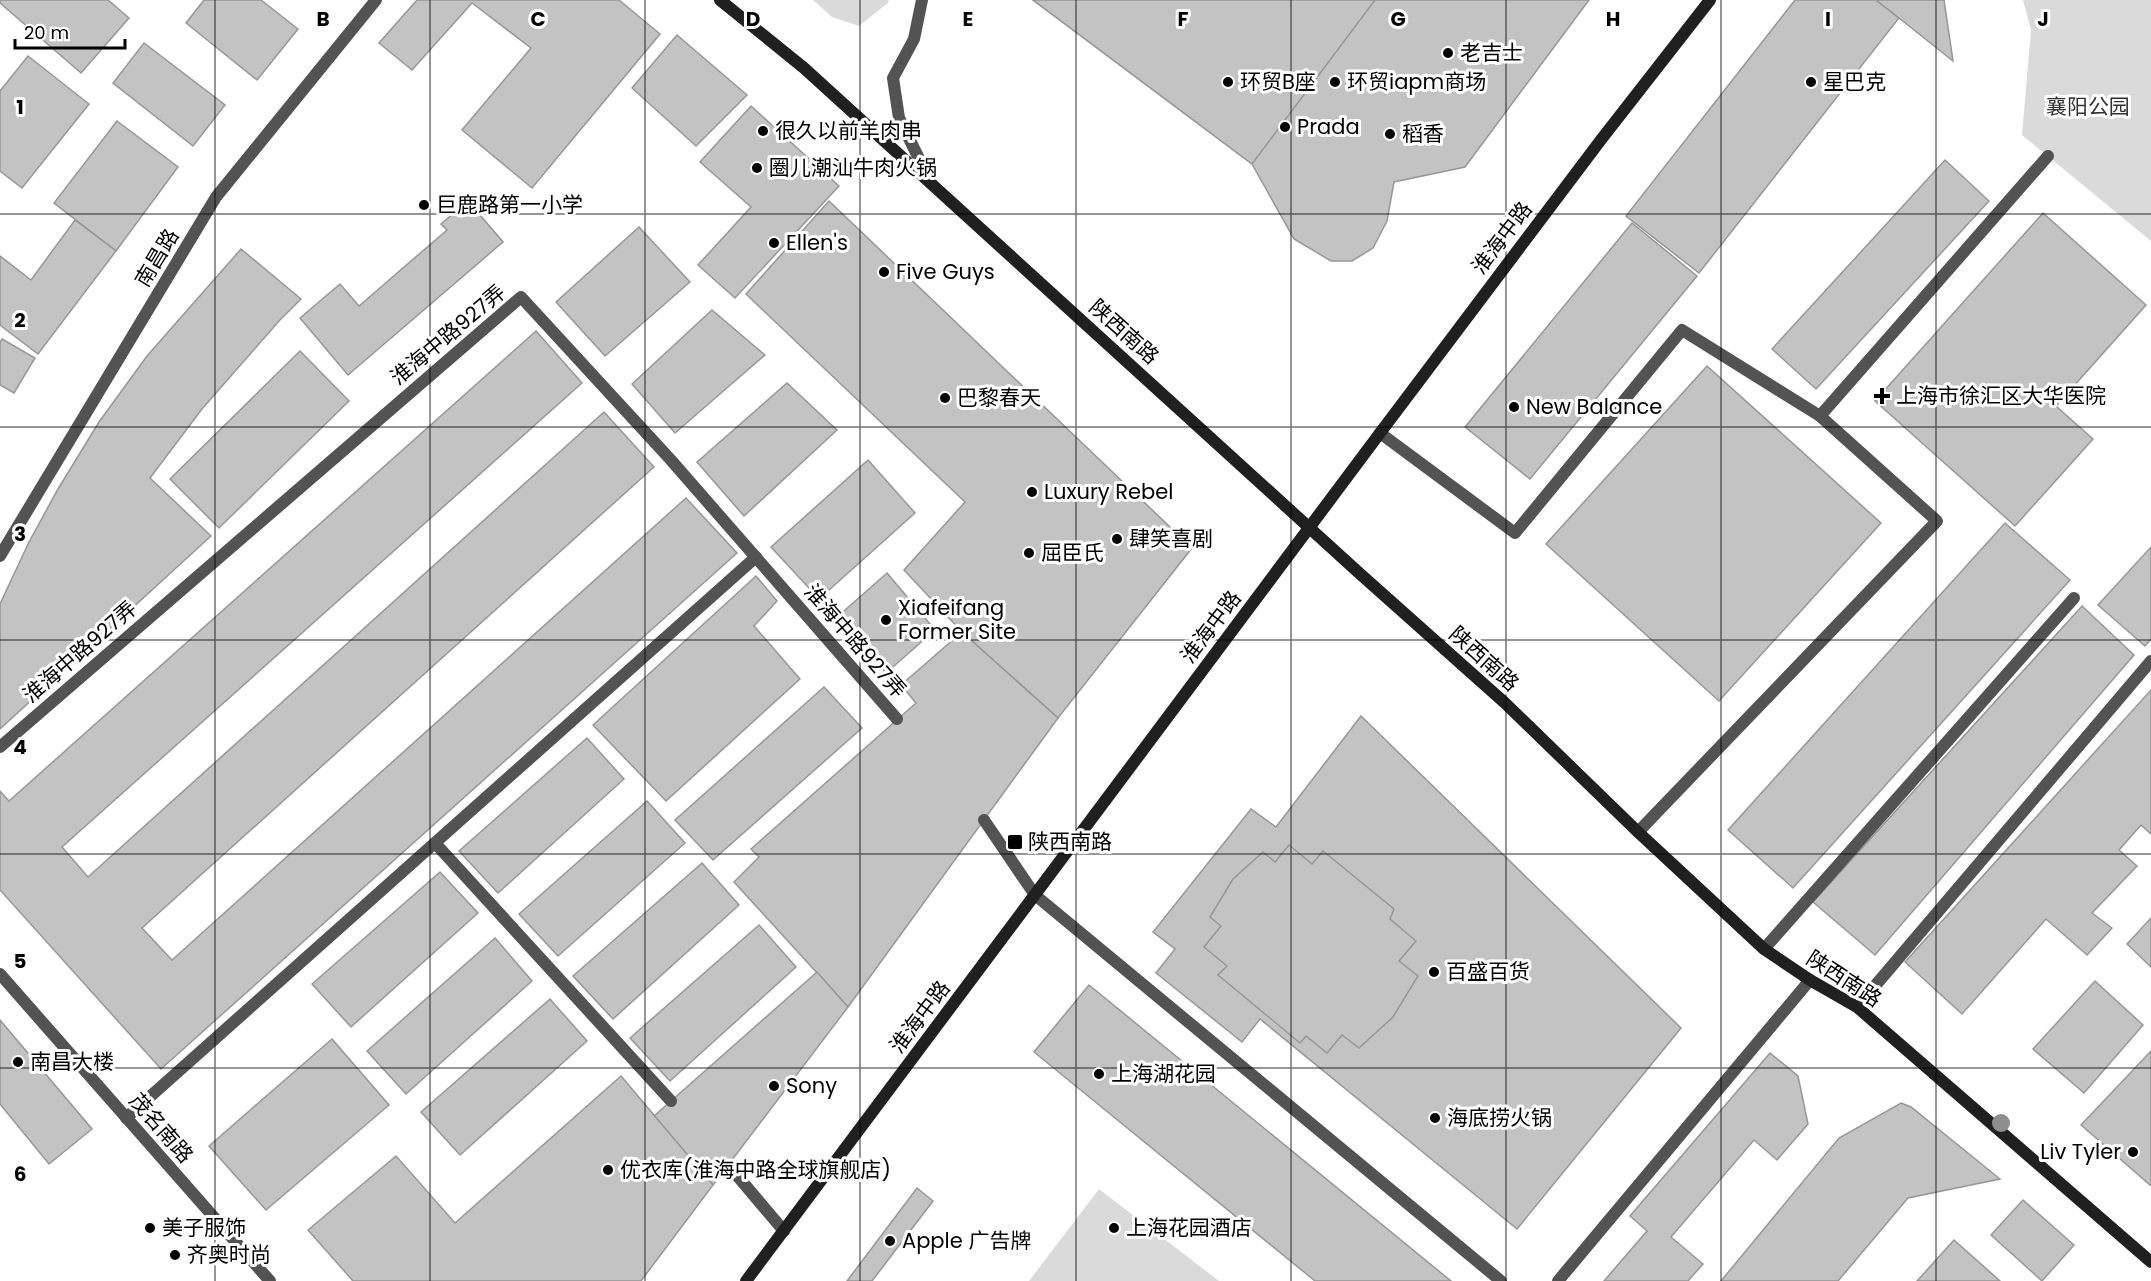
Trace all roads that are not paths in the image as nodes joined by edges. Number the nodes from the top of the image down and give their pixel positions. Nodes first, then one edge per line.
1 (376, 0) edge
2 (720, 0) edge
3 (922, 0) edge
4 (1710, 0) edge
5 (2048, 156) dead end
6 (932, 184) junction
7 (1820, 416) junction
8 (1380, 433) junction
9 (1309, 528) junction
10 (0, 556) edge
11 (756, 557) junction
12 (2074, 598) dead end
13 (2151, 661) edge
14 (897, 719) dead end
15 (0, 747) edge
16 (984, 820) dead end
17 (1638, 832) junction
18 (435, 843) junction
19 (1035, 895) junction
20 (1764, 949) junction
21 (0, 974) edge
22 (1810, 980) junction
23 (1857, 1006) junction
24 (671, 1101) dead end
25 (126, 1118) junction
26 (729, 1166) dead end
27 (784, 1231) junction
28 (2151, 1262) edge
29 (270, 1281) edge
30 (747, 1281) edge
31 (1501, 1281) edge
32 (1558, 1281) edge

1 - 10 street, 南昌路
2 - 6 main road, 陕西南路
3 - 6 street
4 - 8 main road, 淮海中路
5 - 7 street
6 - 9 main road, 陕西南路
7 - 8 street
7 - 17 street
8 - 9 main road, 淮海中路
9 - 17 main road, 陕西南路
9 - 19 main road, 淮海中路
11 - 14 street, 淮海中路927弄
11 - 15 street, 淮海中路927弄
11 - 18 street
12 - 20 street
13 - 23 street
16 - 19 street
17 - 20 main road, 陕西南路
18 - 24 street
18 - 25 street
19 - 27 main road, 淮海中路
19 - 31 street
20 - 22 main road, 陕西南路
21 - 25 street, 茂名南路
22 - 23 main road, 陕西南路
22 - 32 street
23 - 28 main road, 陕西南路
25 - 29 street, 茂名南路
26 - 27 street
27 - 30 main road, 淮海中路

